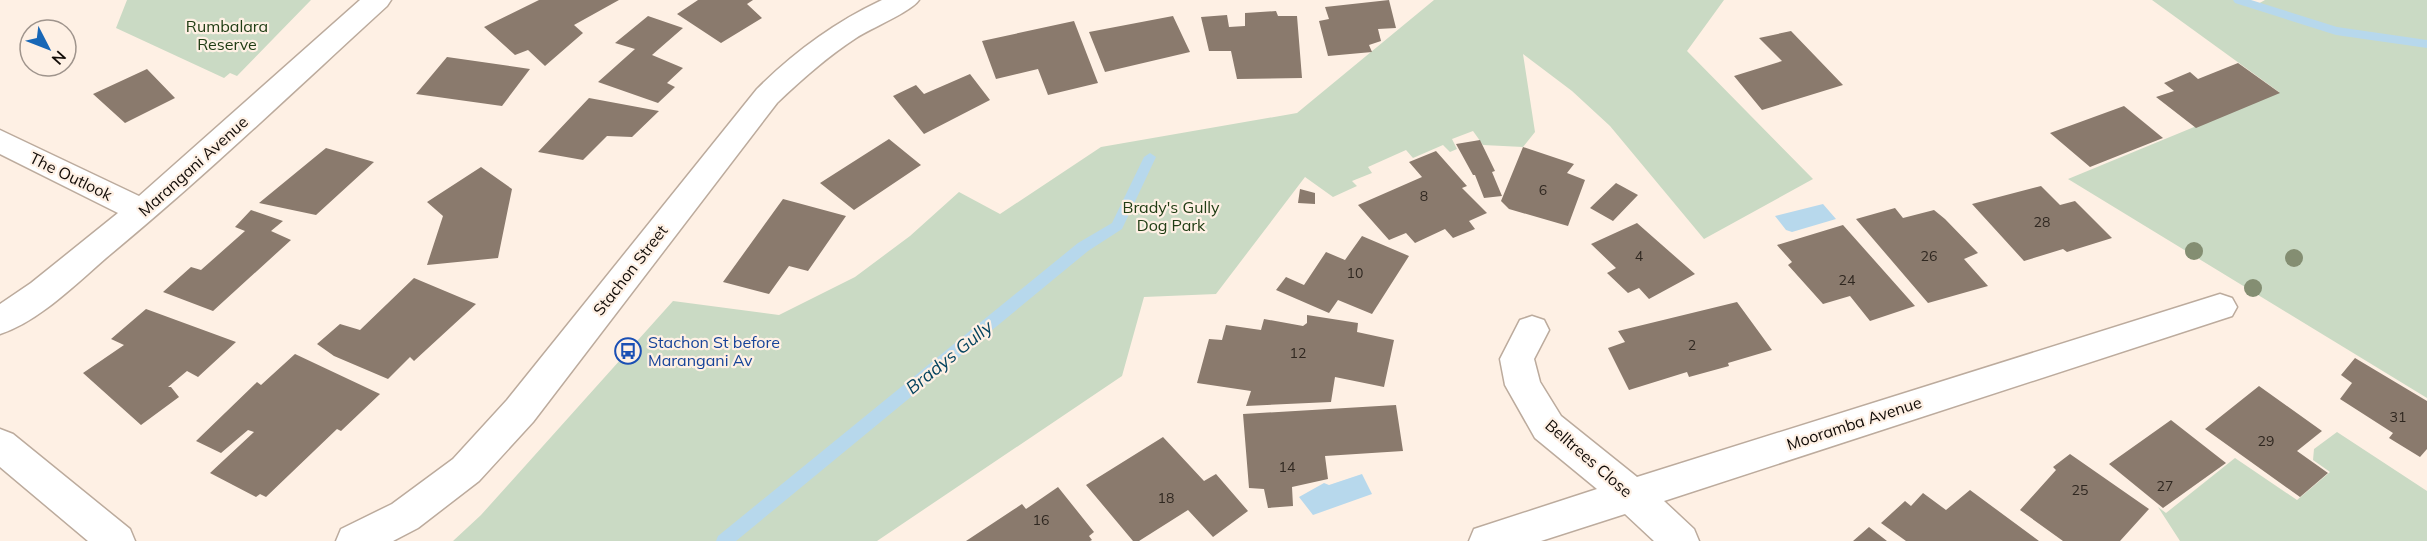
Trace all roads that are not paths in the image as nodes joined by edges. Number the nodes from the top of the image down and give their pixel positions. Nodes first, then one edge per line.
1 (377, 0) edge
2 (905, 0) edge
3 (0, 141) edge
4 (142, 211) junction
5 (2220, 307) dead end
6 (0, 321) edge
7 (1532, 330) dead end
8 (0, 445) edge
9 (1630, 494) junction
10 (116, 541) edge
11 (355, 541) edge
12 (1488, 541) edge
13 (1680, 541) edge

1 - 4 street, Marangani Avenue
2 - 11 street, Stachon Street
3 - 4 street, The Outlook
4 - 6 street, Marangani Avenue
5 - 9 street, Mooramba Avenue
7 - 9 street, Belltrees Close
8 - 10 street
9 - 12 street, Mooramba Avenue
9 - 13 street, Belltrees Close

